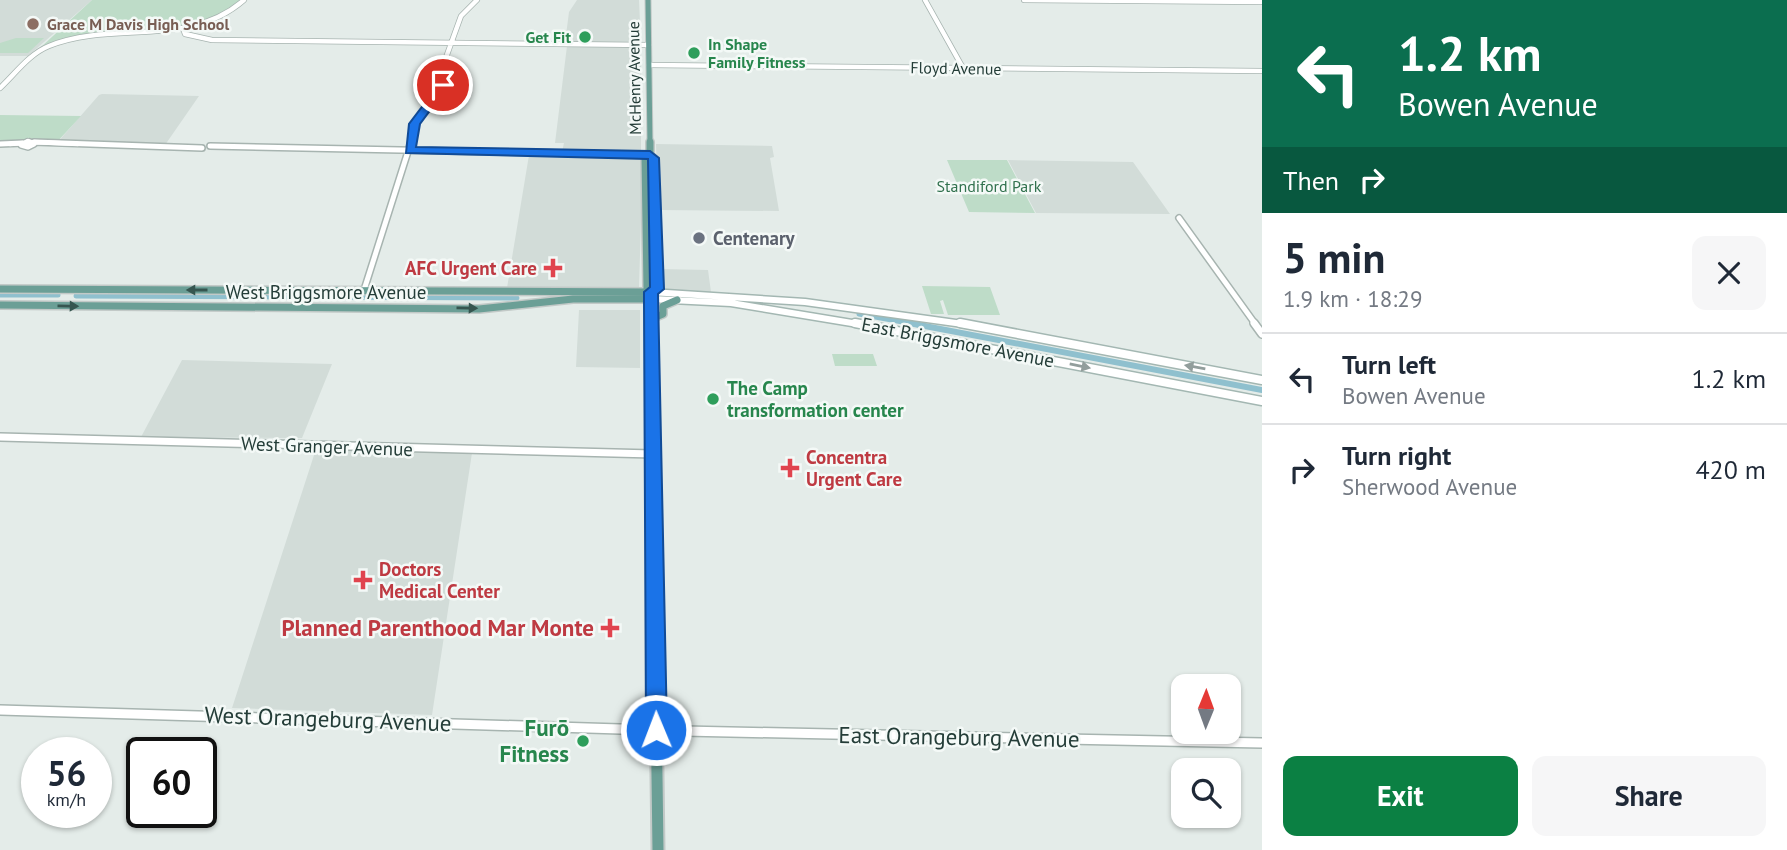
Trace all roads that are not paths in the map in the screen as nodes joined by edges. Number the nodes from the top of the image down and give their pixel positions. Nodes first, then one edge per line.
1 (244, 0) edge
2 (477, 0) edge
3 (648, 0) edge
4 (925, 0) edge
5 (1024, 0) edge
6 (1262, 2) edge
7 (183, 28) junction
8 (450, 43) junction
9 (649, 45) junction
10 (649, 65) junction
11 (963, 68) junction
12 (1262, 71) edge
13 (0, 88) edge
14 (0, 144) edge
15 (410, 150) junction
16 (650, 155) junction
17 (1179, 218) dead end
18 (0, 289) edge
19 (364, 290) junction
20 (651, 295) junction
21 (677, 300) junction
22 (0, 305) edge
23 (652, 319) junction
24 (1262, 334) edge
25 (1262, 380) edge
26 (1262, 398) edge
27 (0, 437) edge
28 (653, 454) junction
29 (0, 710) edge
30 (656, 730) junction
31 (1262, 743) edge
32 (658, 850) edge

1 - 7 street
2 - 8 street
3 - 9 main road, McHenry Avenue
4 - 11 street
5 - 6 street
7 - 8 street
7 - 13 street
8 - 9 street
8 - 15 street
9 - 10 main road, McHenry Avenue
10 - 11 street, Floyd Avenue
10 - 16 main road, McHenry Avenue
11 - 12 street, Floyd Avenue
14 - 15 street
15 - 16 street
15 - 19 street
16 - 20 main road, McHenry Avenue
17 - 24 street
19 -> 18 main road, West Briggsmore Avenue
19 - 20 main road, West Briggsmore Avenue
20 - 21 main road, East Briggsmore Avenue
22 -> 20 main road, West Briggsmore Avenue
20 - 23 main road, McHenry Avenue
25 -> 20 main road, East Briggsmore Avenue
21 - 23 main road
21 -> 26 main road, East Briggsmore Avenue
23 - 28 main road, McHenry Avenue
27 - 28 street, West Granger Avenue
28 - 30 main road, McHenry Avenue
29 - 30 street, West Orangeburg Avenue
30 - 31 street, East Orangeburg Avenue
30 - 32 main road, McHenry Avenue

